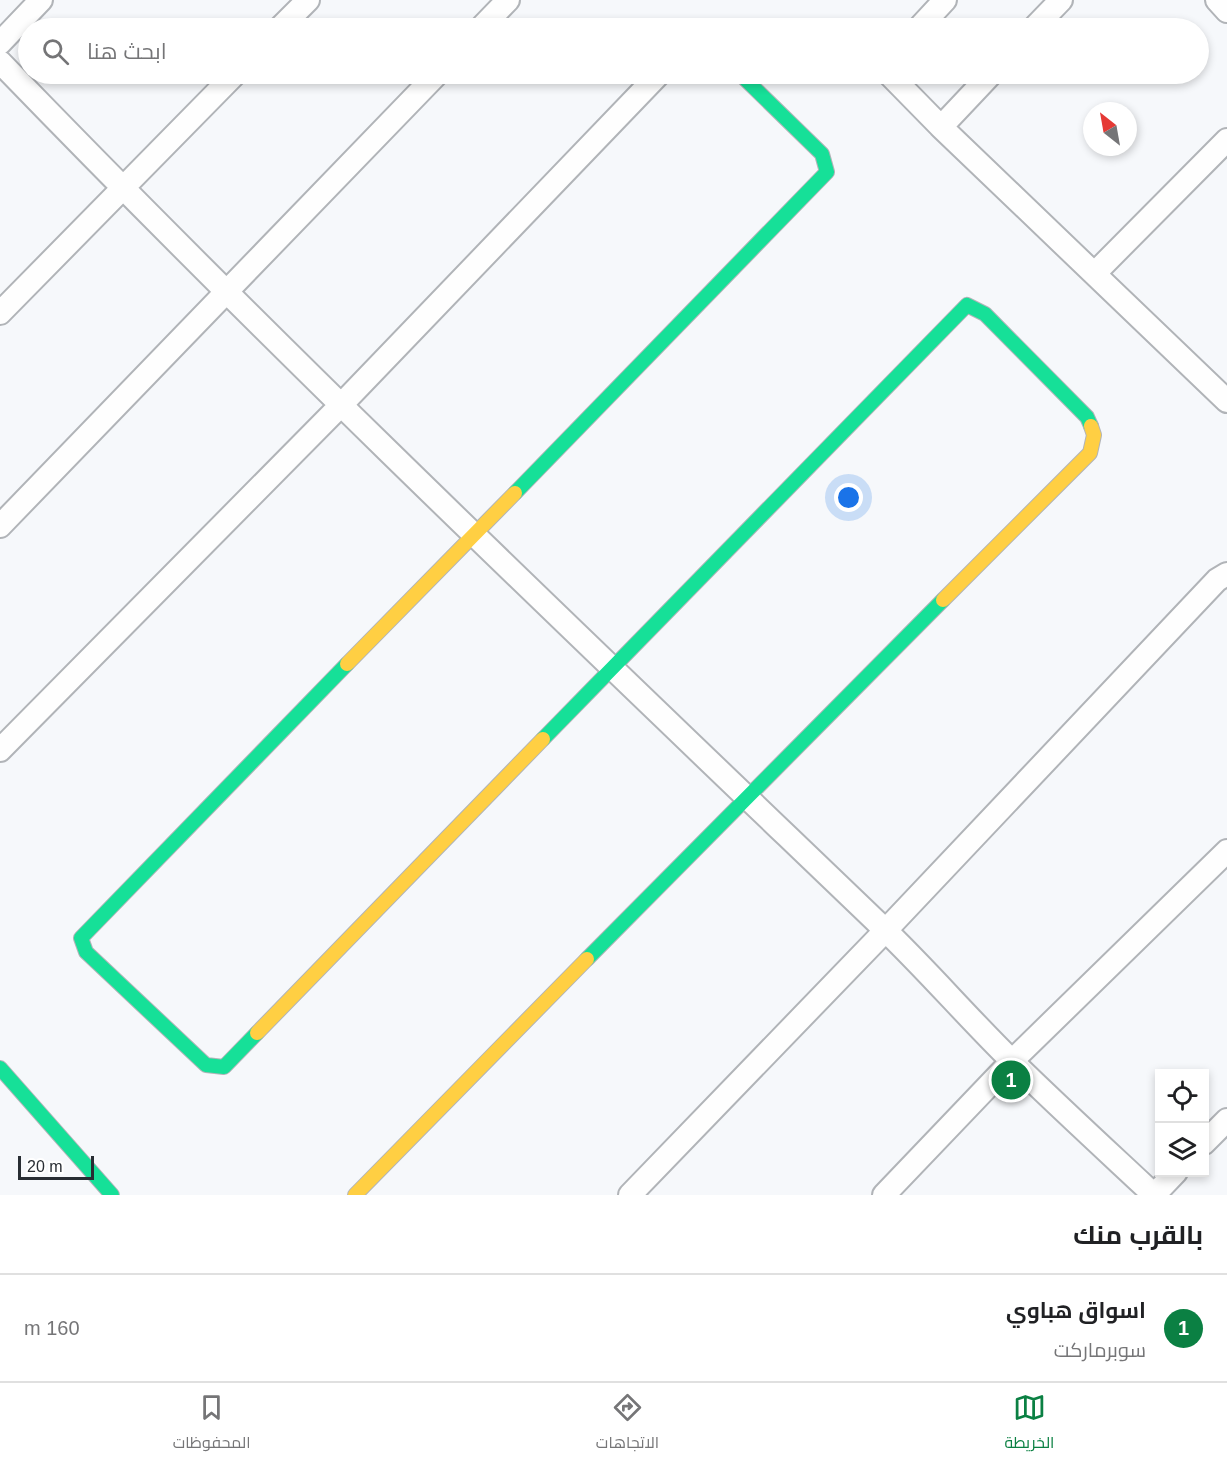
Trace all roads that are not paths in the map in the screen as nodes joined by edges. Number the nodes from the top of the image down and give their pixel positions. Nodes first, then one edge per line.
1 (41, 0) edge
2 (308, 0) edge
3 (508, 0) edge
4 (945, 0) edge
5 (1061, 0) edge
6 (1217, 0) edge
7 (1227, 11) edge
8 (24, 18) edge
9 (290, 18) edge
10 (491, 18) edge
11 (928, 18) edge
12 (1044, 18) edge
13 (18, 24) edge
14 (0, 43) edge
15 (0, 62) edge
16 (18, 81) edge
17 (21, 84) edge
18 (225, 84) edge
19 (427, 84) edge
20 (649, 84) edge
21 (750, 84) edge
22 (899, 84) edge
23 (982, 84) edge
24 (941, 127) junction
25 (1227, 140) edge
26 (121, 188) junction
27 (1095, 273) junction
28 (227, 291) junction
29 (0, 313) edge
30 (1227, 401) edge
31 (342, 404) junction
32 (0, 526) edge
33 (475, 534) junction
34 (1227, 574) edge
35 (612, 669) junction
36 (0, 750) edge
37 (745, 798) junction
38 (1227, 850) edge
39 (886, 930) junction
40 (1012, 1061) junction
41 (0, 1068) edge
42 (1227, 1120) edge
43 (1209, 1138) edge
44 (1172, 1177) edge
45 (112, 1195) edge
46 (355, 1195) edge
47 (630, 1195) edge
48 (884, 1195) edge
49 (1154, 1195) edge

1 - 8 street
2 - 9 street
3 - 10 street
4 - 11 street
5 - 12 street
6 - 7 street
13 - 14 street
15 - 16 street
17 - 26 street
18 - 26 street
19 - 28 street
20 - 31 street
21 - 33 street
22 - 24 street
23 - 24 street
24 - 27 street
25 - 27 street
26 - 28 street
26 - 29 street
27 - 30 street
28 - 31 street
28 - 32 street
31 - 33 street
31 - 36 street
33 - 35 street
33 - 35 street
34 - 39 street
35 - 37 street
35 - 37 street
37 - 39 street
37 - 46 street
38 - 40 street
39 - 40 street
39 - 47 street
40 - 48 street
40 - 49 street
41 - 45 street
42 - 43 street
44 - 49 street

